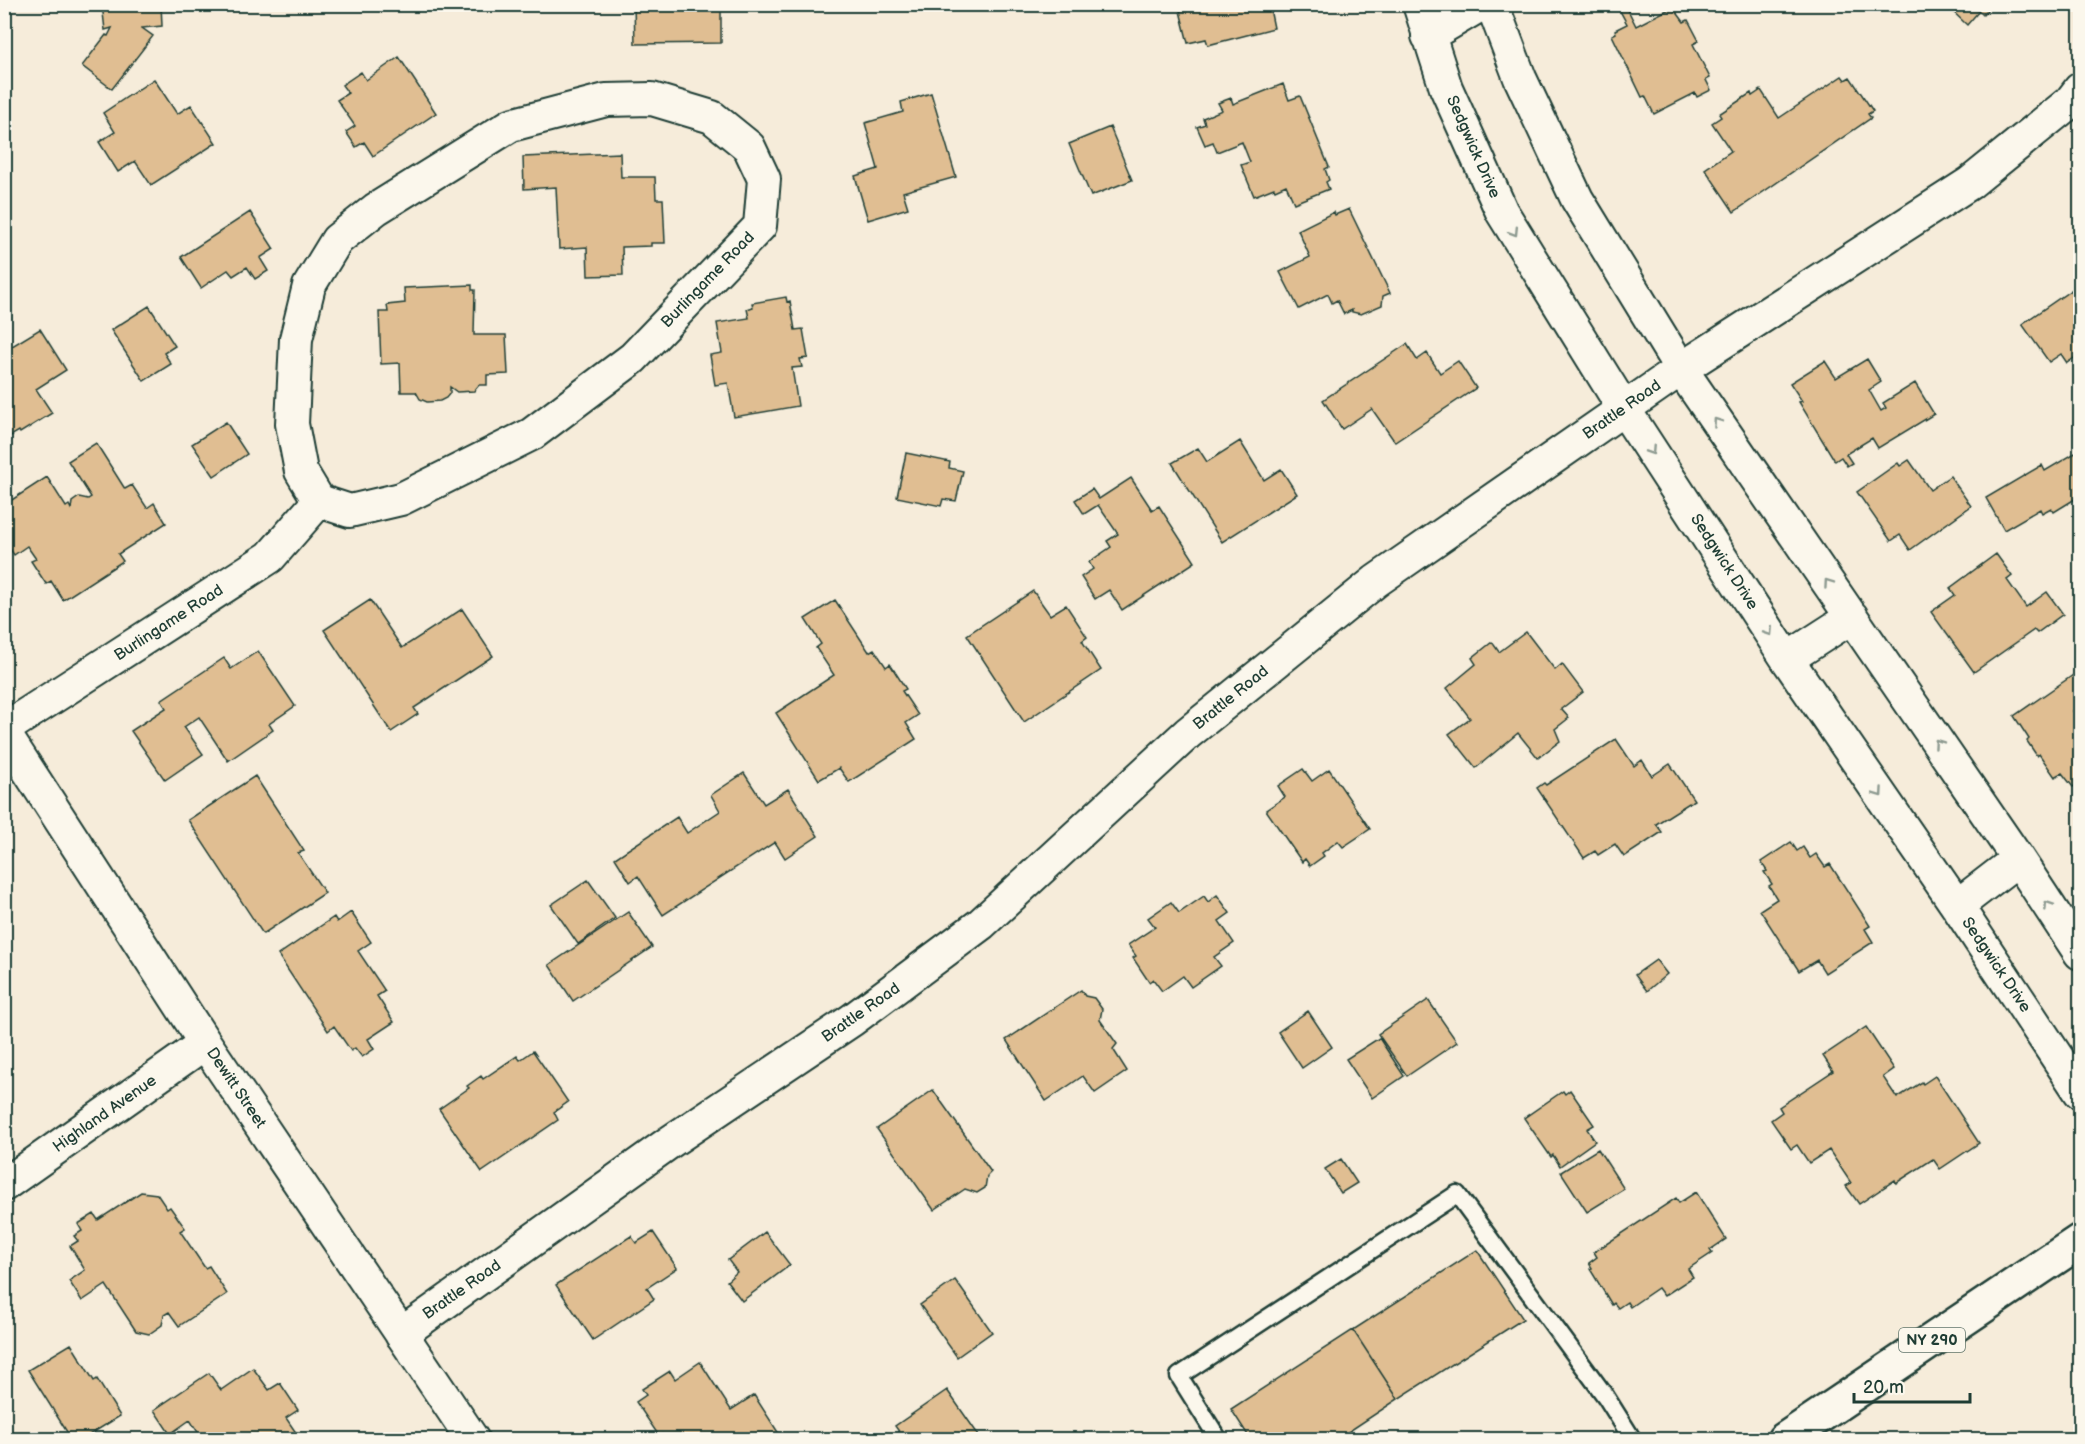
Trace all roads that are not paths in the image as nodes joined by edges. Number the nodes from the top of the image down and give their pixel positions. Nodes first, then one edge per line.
1 (1419, 4) edge
2 (1482, 4) edge
3 (1492, 4) edge
4 (1428, 36) junction
5 (2080, 89) edge
6 (1681, 369) junction
7 (1624, 409) junction
8 (319, 501) junction
9 (1852, 617) junction
10 (1787, 659) junction
11 (4, 731) edge
12 (14, 765) edge
13 (2018, 859) junction
14 (1957, 906) junction
15 (2080, 953) edge
16 (205, 1043) junction
17 (2080, 1092) edge
18 (4, 1185) edge
19 (2080, 1241) edge
20 (401, 1334) junction
21 (1785, 1439) edge
22 (473, 1440) edge
23 (1219, 1440) edge
24 (1633, 1440) edge

1 - 4 street, Sedgwick Drive
2 - 4 street
3 - 6 street
4 -> 7 street, Sedgwick Drive
5 - 6 street, Brattle Road
6 - 7 street, Brattle Road
9 -> 6 street
7 -> 10 street, Sedgwick Drive
7 - 20 street, Brattle Road
8 - 8 street, Burlingame Road
8 - 11 street, Burlingame Road
9 - 10 street
13 -> 9 street
10 -> 14 street, Sedgwick Drive
11 - 12 street, Dewitt Street
12 - 16 street, Dewitt Street
13 - 14 street
15 -> 13 street
14 - 17 street, Sedgwick Drive
16 - 18 street, Highland Avenue
16 - 20 street, Dewitt Street
19 - 21 main road, NY 290
20 - 22 street, Dewitt Street
23 - 24 lane

